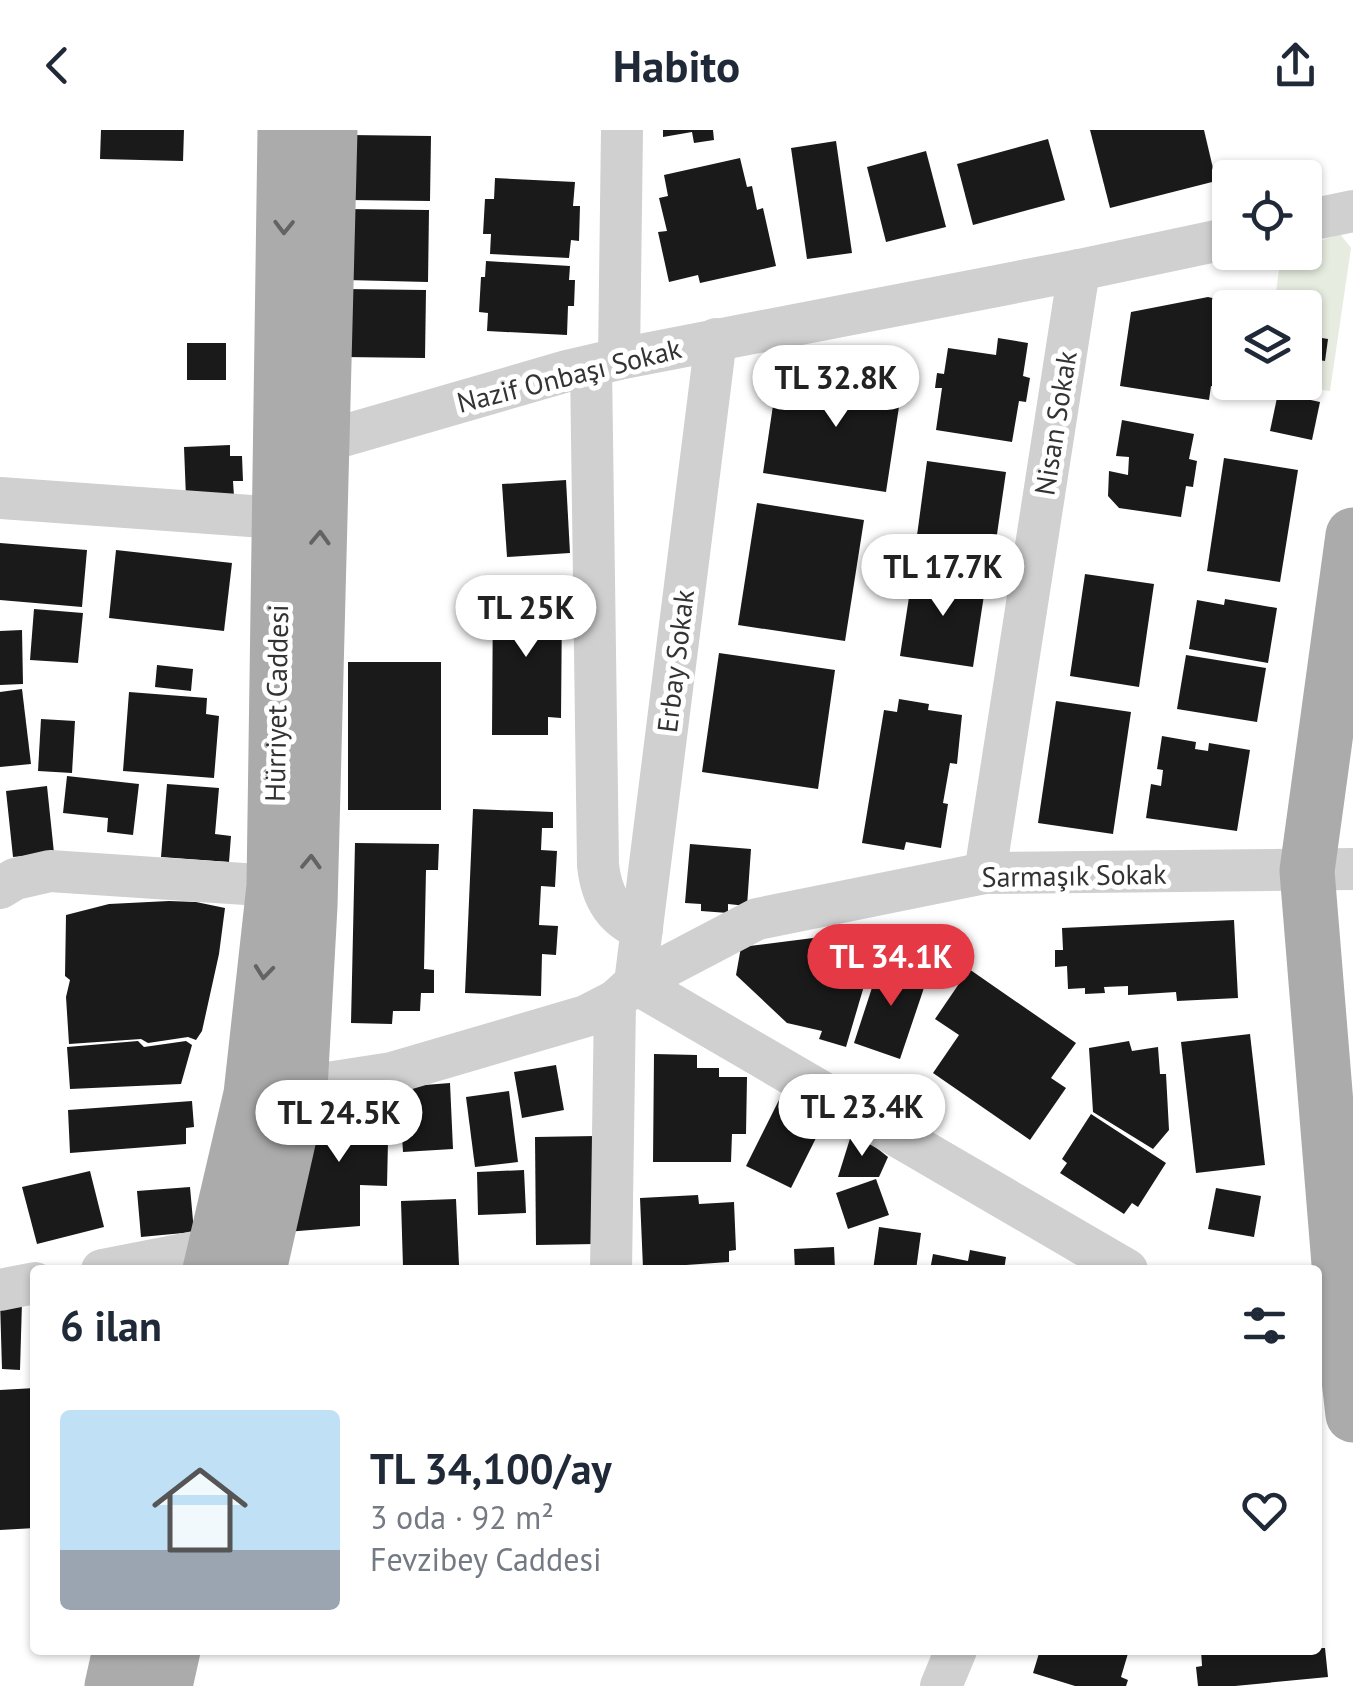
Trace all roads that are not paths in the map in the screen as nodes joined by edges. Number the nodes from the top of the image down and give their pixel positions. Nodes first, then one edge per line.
1 (286, 130) edge
2 (330, 130) edge
3 (622, 130) edge
4 (1353, 211) edge
5 (1322, 218) edge
6 (1212, 242) edge
7 (1079, 270) junction
8 (716, 339) junction
9 (605, 362) junction
10 (322, 442) junction
11 (0, 498) edge
12 (278, 518) junction
13 (1353, 535) edge
14 (1330, 870) edge
15 (985, 874) junction
16 (274, 886) junction
17 (0, 888) edge
18 (642, 930) junction
19 (625, 992) junction
20 (276, 1092) junction
21 (228, 1263) edge
22 (192, 1265) edge
23 (611, 1265) edge
24 (1110, 1265) edge
25 (30, 1284) edge
26 (0, 1290) edge
27 (1339, 1359) edge
28 (1353, 1415) edge
29 (119, 1655) edge
30 (172, 1655) edge
31 (954, 1655) edge
32 (112, 1686) edge
33 (165, 1686) edge
34 (941, 1686) edge

1 -> 12 main road, Hürriyet Caddesi
2 - 10 main road, Hürriyet Caddesi
3 - 9 street
4 - 5 street
6 - 7 street, Nazif Onbaşı Sokak
7 - 8 street, Nazif Onbaşı Sokak
7 - 15 street, Nisan Sokak
8 - 9 street, Nazif Onbaşı Sokak
8 - 18 street, Erbay Sokak
9 - 10 street, Nazif Onbaşı Sokak
9 - 18 street
20 -> 10 main road, Hürriyet Caddesi
11 - 12 street
12 - 16 main road, Hürriyet Caddesi
13 - 14 main road
14 - 15 street, Sarmaşık Sokak
14 - 27 main road
15 - 19 street, Sarmaşık Sokak
16 - 17 street
16 -> 20 main road, Hürriyet Caddesi
18 - 19 street, Erbay Sokak
19 - 20 street, Sarmaşık Sokak
19 - 23 street, Erbay Sokak
19 - 24 street
20 - 21 main road, Hürriyet Caddesi
21 - 22 street
25 - 26 street
27 - 28 main road
29 - 32 main road
30 - 33 main road
31 - 34 street

